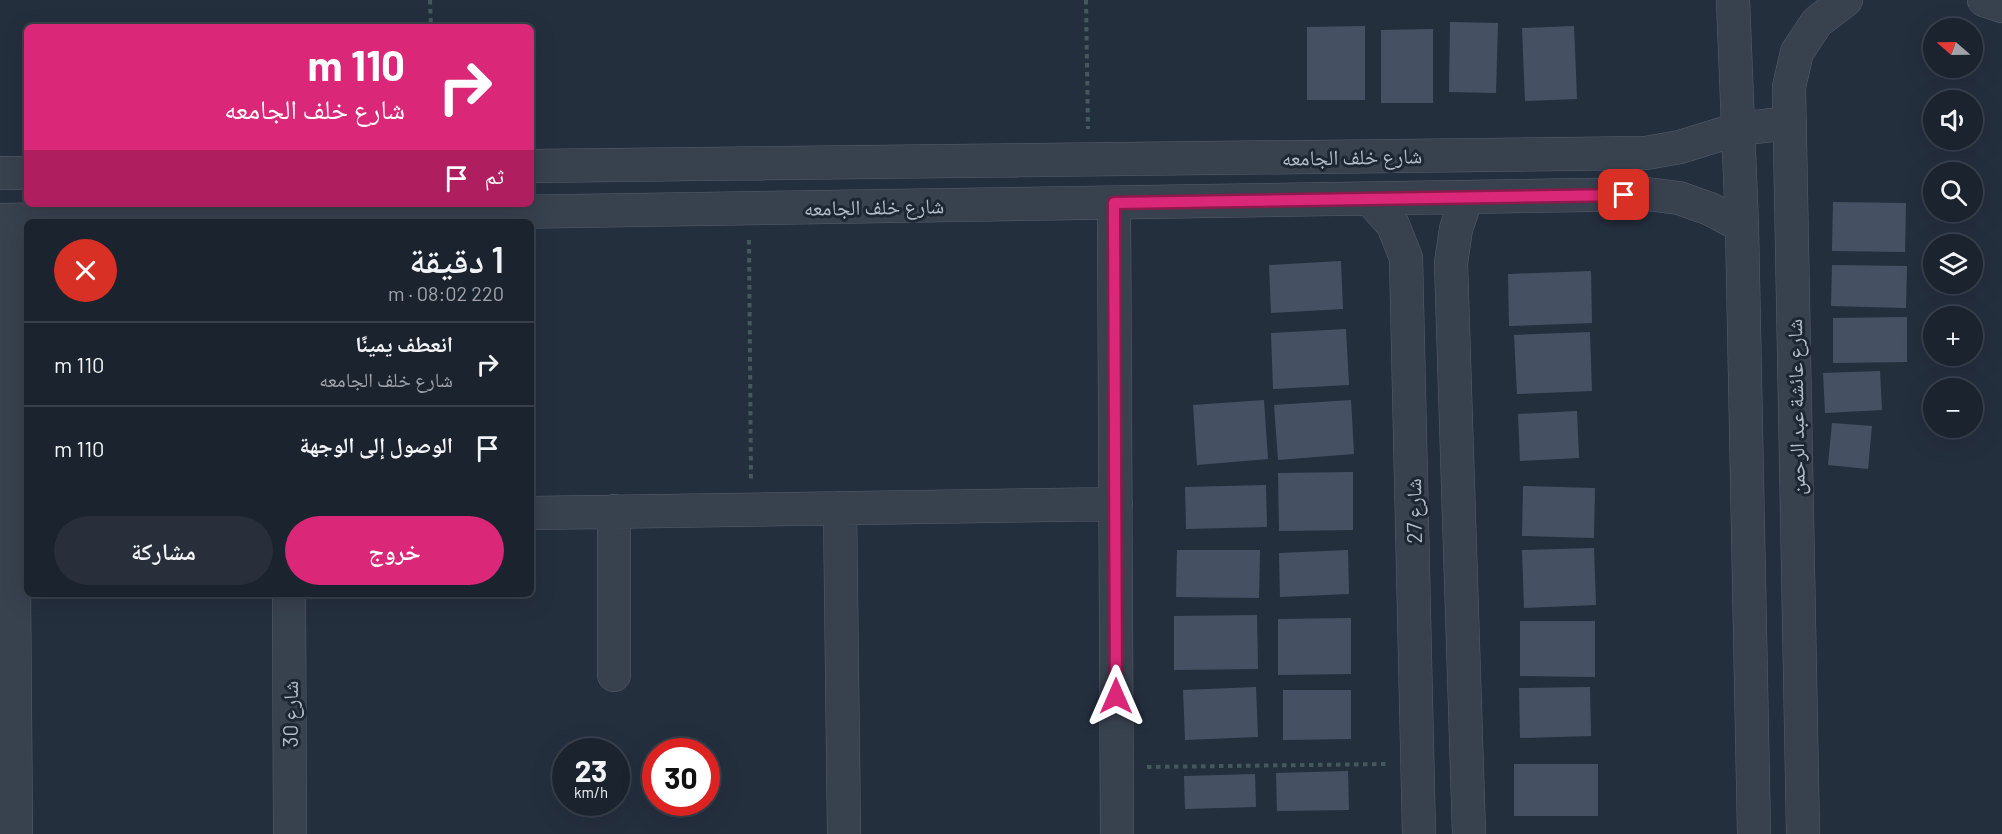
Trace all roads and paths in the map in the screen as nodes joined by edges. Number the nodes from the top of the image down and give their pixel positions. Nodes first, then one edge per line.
1 (430, 0) edge
2 (1086, 0) edge
3 (1733, 0) edge
4 (1846, 0) edge
5 (1984, 0) edge
6 (2002, 6) edge
7 (430, 24) edge
8 (1790, 123) junction
9 (1738, 129) junction
10 (1089, 159) junction
11 (541, 166) edge
12 (24, 172) edge
13 (0, 173) edge
14 (1467, 197) junction
15 (1370, 198) junction
16 (1114, 203) junction
17 (748, 207) junction
18 (550, 210) junction
19 (60, 219) edge
20 (6, 220) edge
21 (24, 220) edge
22 (1742, 226) junction
23 (1116, 504) junction
24 (840, 508) junction
25 (752, 510) junction
26 (614, 511) junction
27 (534, 513) edge
28 (20, 520) edge
29 (289, 597) edge
30 (614, 675) dead end
31 (1418, 764) junction
32 (1117, 768) junction
33 (16, 834) edge
34 (290, 834) edge
35 (844, 834) edge
36 (1117, 834) edge
37 (1419, 834) edge
38 (1468, 834) edge
39 (1754, 834) edge
40 (1803, 834) edge

1 - 7 path
2 - 10 path
3 - 9 street
4 - 8 street, شارع عائشة عبد الرحمن
5 - 6 street
8 - 9 street, شارع خلف الجامعه
8 - 40 street, شارع عائشة عبد الرحمن
9 - 10 street, شارع خلف الجامعه
9 - 22 street
10 - 11 street, شارع خلف الجامعه
11 - 18 street
12 - 13 street
14 - 15 street, شارع خلف الجامعه
14 - 22 street, شارع خلف الجامعه
14 - 38 street
15 - 16 street, شارع خلف الجامعه
15 - 31 street, شارع 27
16 - 17 street, شارع خلف الجامعه
16 - 23 street
17 - 18 street, شارع خلف الجامعه
17 - 25 path
18 - 19 street, شارع خلف الجامعه
20 - 21 street, شارع خلف الجامعه
20 - 28 street
22 - 39 street
23 - 24 street
23 - 32 street
24 - 25 street
24 - 35 street
25 - 26 street
26 - 27 street
26 - 30 street
28 - 33 street
29 - 34 street, شارع 30
31 - 32 path
31 - 37 street, شارع 27
32 - 36 street

